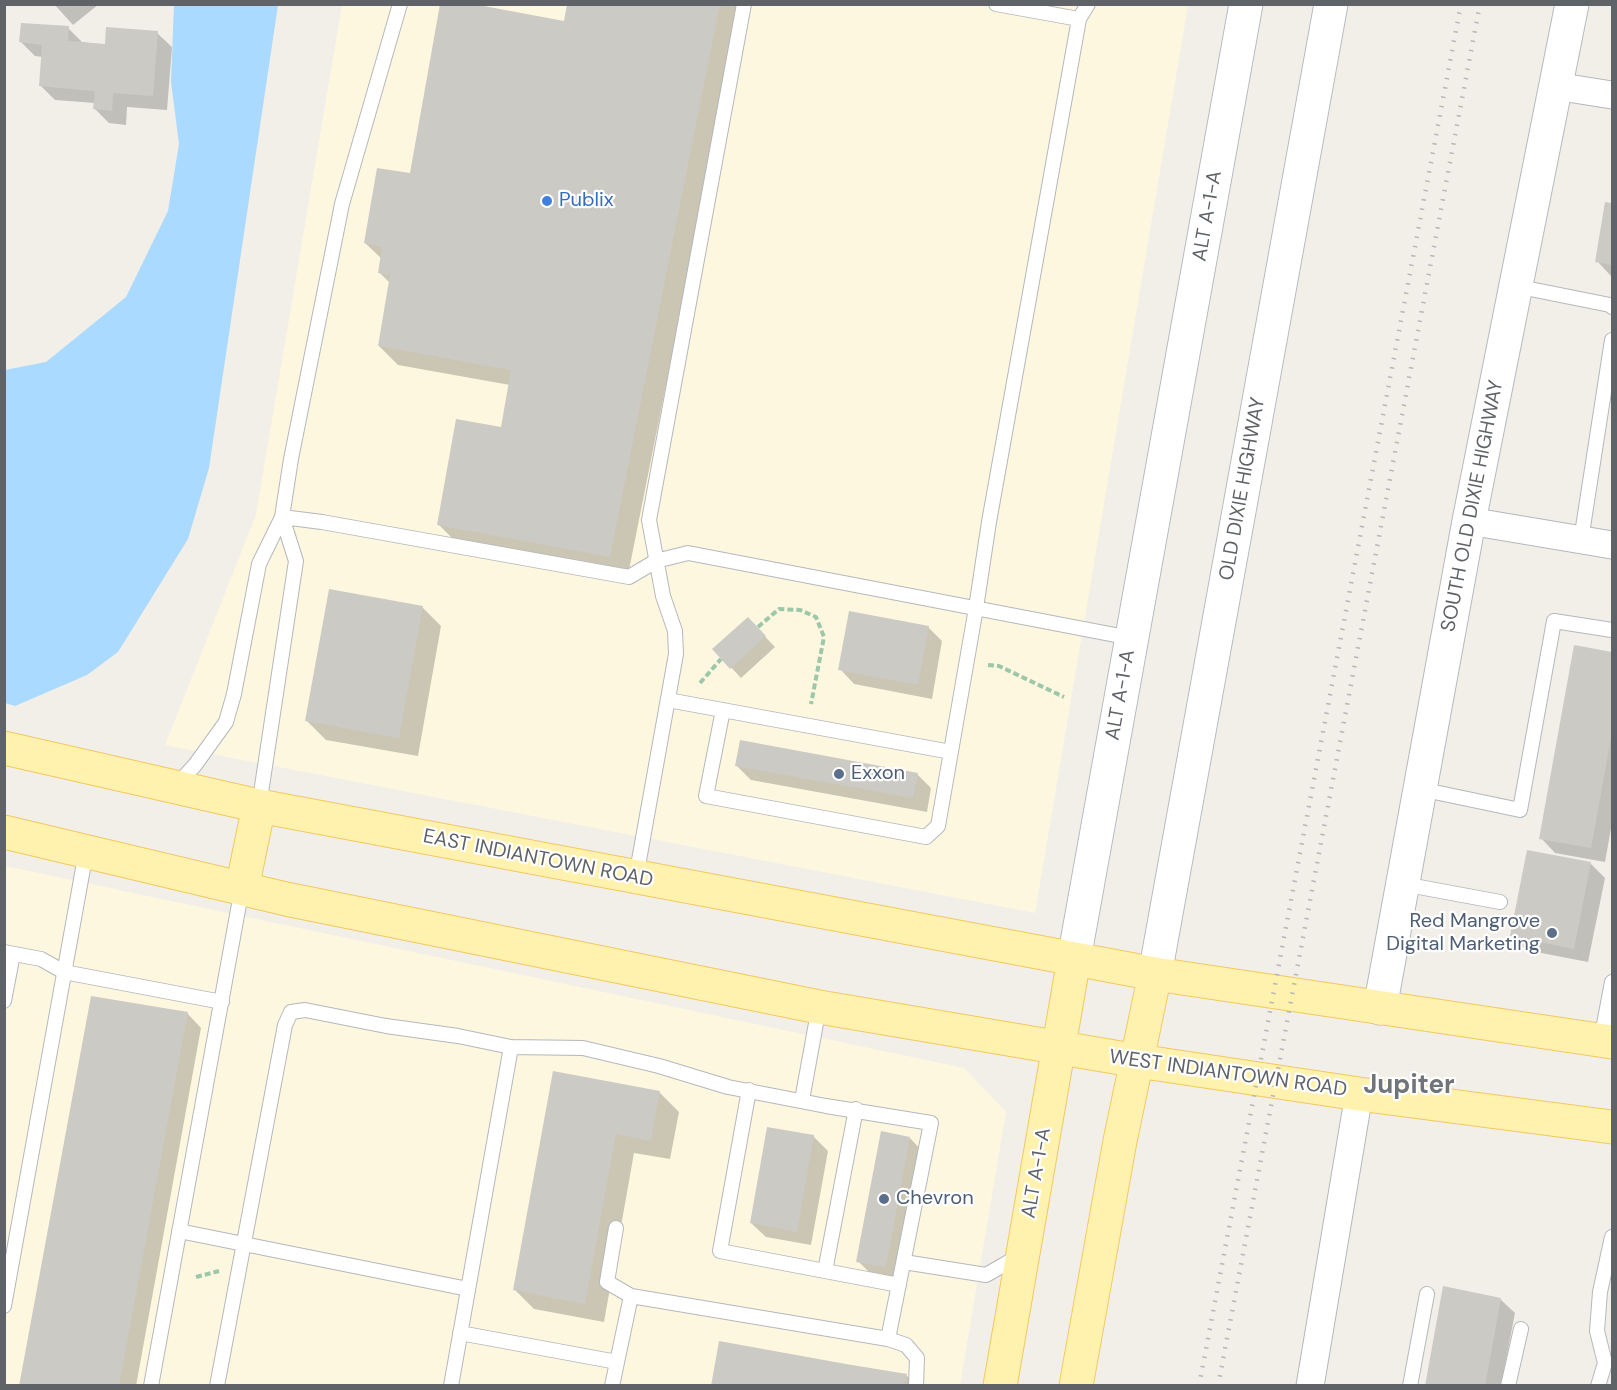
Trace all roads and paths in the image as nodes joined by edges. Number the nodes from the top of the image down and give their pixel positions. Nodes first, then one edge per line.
1 (400, 4) edge
2 (744, 4) edge
3 (996, 4) edge
4 (1088, 4) edge
5 (1246, 4) edge
6 (1331, 4) edge
7 (1572, 4) edge
8 (1079, 19) junction
9 (1555, 86) junction
10 (1612, 95) edge
11 (1515, 286) junction
12 (1612, 308) edge
13 (1612, 340) edge
14 (282, 517) junction
15 (1469, 521) junction
16 (1581, 540) junction
17 (1612, 544) edge
18 (656, 561) junction
19 (976, 608) junction
20 (758, 627) dead end
21 (1612, 630) edge
22 (1131, 638) junction
23 (721, 659) dead end
24 (967, 662) junction
25 (1064, 697) dead end
26 (668, 700) junction
27 (683, 702) junction
28 (723, 710) junction
29 (807, 726) junction
30 (4, 747) edge
31 (951, 752) junction
32 (175, 787) junction
33 (1420, 789) junction
34 (260, 806) junction
35 (4, 832) edge
36 (86, 852) junction
37 (636, 877) junction
38 (1403, 884) junction
39 (242, 888) junction
40 (1500, 902) dead end
41 (9, 953) edge
42 (1074, 960) junction
43 (64, 972) junction
44 (1155, 974) junction
45 (1612, 982) edge
46 (4, 1001) edge
47 (222, 1002) junction
48 (819, 1007) junction
49 (1380, 1008) junction
50 (1607, 1041) edge
51 (511, 1047) junction
52 (1058, 1049) junction
53 (1138, 1061) junction
54 (749, 1090) junction
55 (1359, 1094) junction
56 (802, 1100) junction
57 (856, 1109) junction
58 (1612, 1127) edge
59 (616, 1228) dead end
60 (179, 1231) junction
61 (1612, 1237) edge
62 (243, 1244) junction
63 (1023, 1254) junction
64 (904, 1262) junction
65 (825, 1271) junction
66 (899, 1285) junction
67 (468, 1289) junction
68 (1427, 1294) dead end
69 (631, 1296) junction
70 (4, 1306) edge
71 (1521, 1329) dead end
72 (460, 1333) junction
73 (888, 1339) junction
74 (617, 1362) junction
75 (1609, 1363) edge
76 (151, 1386) edge
77 (217, 1386) edge
78 (451, 1386) edge
79 (612, 1386) edge
80 (916, 1386) edge
81 (1000, 1386) edge
82 (1076, 1386) edge
83 (1310, 1386) edge
84 (1410, 1386) edge
85 (1508, 1386) edge
86 (1598, 1386) edge

1 - 14 lane
2 - 18 lane
3 - 8 lane
4 - 8 lane
5 - 22 main road, ALT A-1-A
6 - 44 main road, OLD DIXIE HIGHWAY
7 - 9 main road, SOUTH OLD DIXIE HIGHWAY
8 - 19 lane
9 - 10 street
9 - 11 main road, SOUTH OLD DIXIE HIGHWAY
11 - 12 lane
11 - 15 main road, SOUTH OLD DIXIE HIGHWAY
13 - 16 lane
14 - 18 lane
14 - 32 lane
14 - 34 lane
15 - 16 street
15 - 33 main road, SOUTH OLD DIXIE HIGHWAY
16 - 17 street
18 - 19 lane
18 - 26 lane
19 - 22 lane
19 - 24 lane
20 - 29 path
21 - 33 lane
22 - 42 main road, ALT A-1-A
23 - 27 path
24 - 25 path
24 - 31 lane
26 - 27 lane
26 - 37 lane
27 - 28 lane
28 - 29 lane
28 - 31 lane
29 - 31 lane
30 - 32 main road, EAST INDIANTOWN ROAD
32 - 34 main road, EAST INDIANTOWN ROAD
33 - 38 main road, SOUTH OLD DIXIE HIGHWAY
34 - 37 main road, EAST INDIANTOWN ROAD
34 - 39 main road
35 - 36 main road
36 - 39 main road
36 - 43 lane
37 - 42 main road, EAST INDIANTOWN ROAD
38 - 40 lane
38 - 49 main road, SOUTH OLD DIXIE HIGHWAY
39 - 47 lane
39 - 48 main road
41 - 43 lane
41 - 46 lane
42 - 44 main road
42 - 52 main road, ALT A-1-A
43 - 47 lane
43 - 70 lane
44 - 49 main road
44 - 53 main road
45 - 50 lane
47 - 60 lane
48 - 52 main road
48 - 56 lane
49 - 50 main road
51 - 54 lane
51 - 62 lane
51 - 67 lane
52 - 53 main road, WEST INDIANTOWN ROAD
52 - 63 main road, ALT A-1-A
53 - 55 main road, WEST INDIANTOWN ROAD
53 - 82 main road
54 - 56 lane
54 - 65 lane
55 - 58 main road, WEST INDIANTOWN ROAD
55 - 83 street
56 - 57 lane
57 - 64 lane
57 - 65 lane
59 - 69 lane
60 - 62 lane
60 - 76 lane
61 - 75 lane
62 - 67 lane
62 - 77 lane
63 - 64 lane
63 - 81 main road, ALT A-1-A
64 - 66 lane
65 - 66 lane
66 - 73 lane
67 - 72 lane
68 - 84 lane
69 - 73 lane
69 - 74 lane
71 - 85 lane
72 - 74 lane
72 - 78 lane
73 - 80 lane
74 - 79 lane
75 - 86 lane

